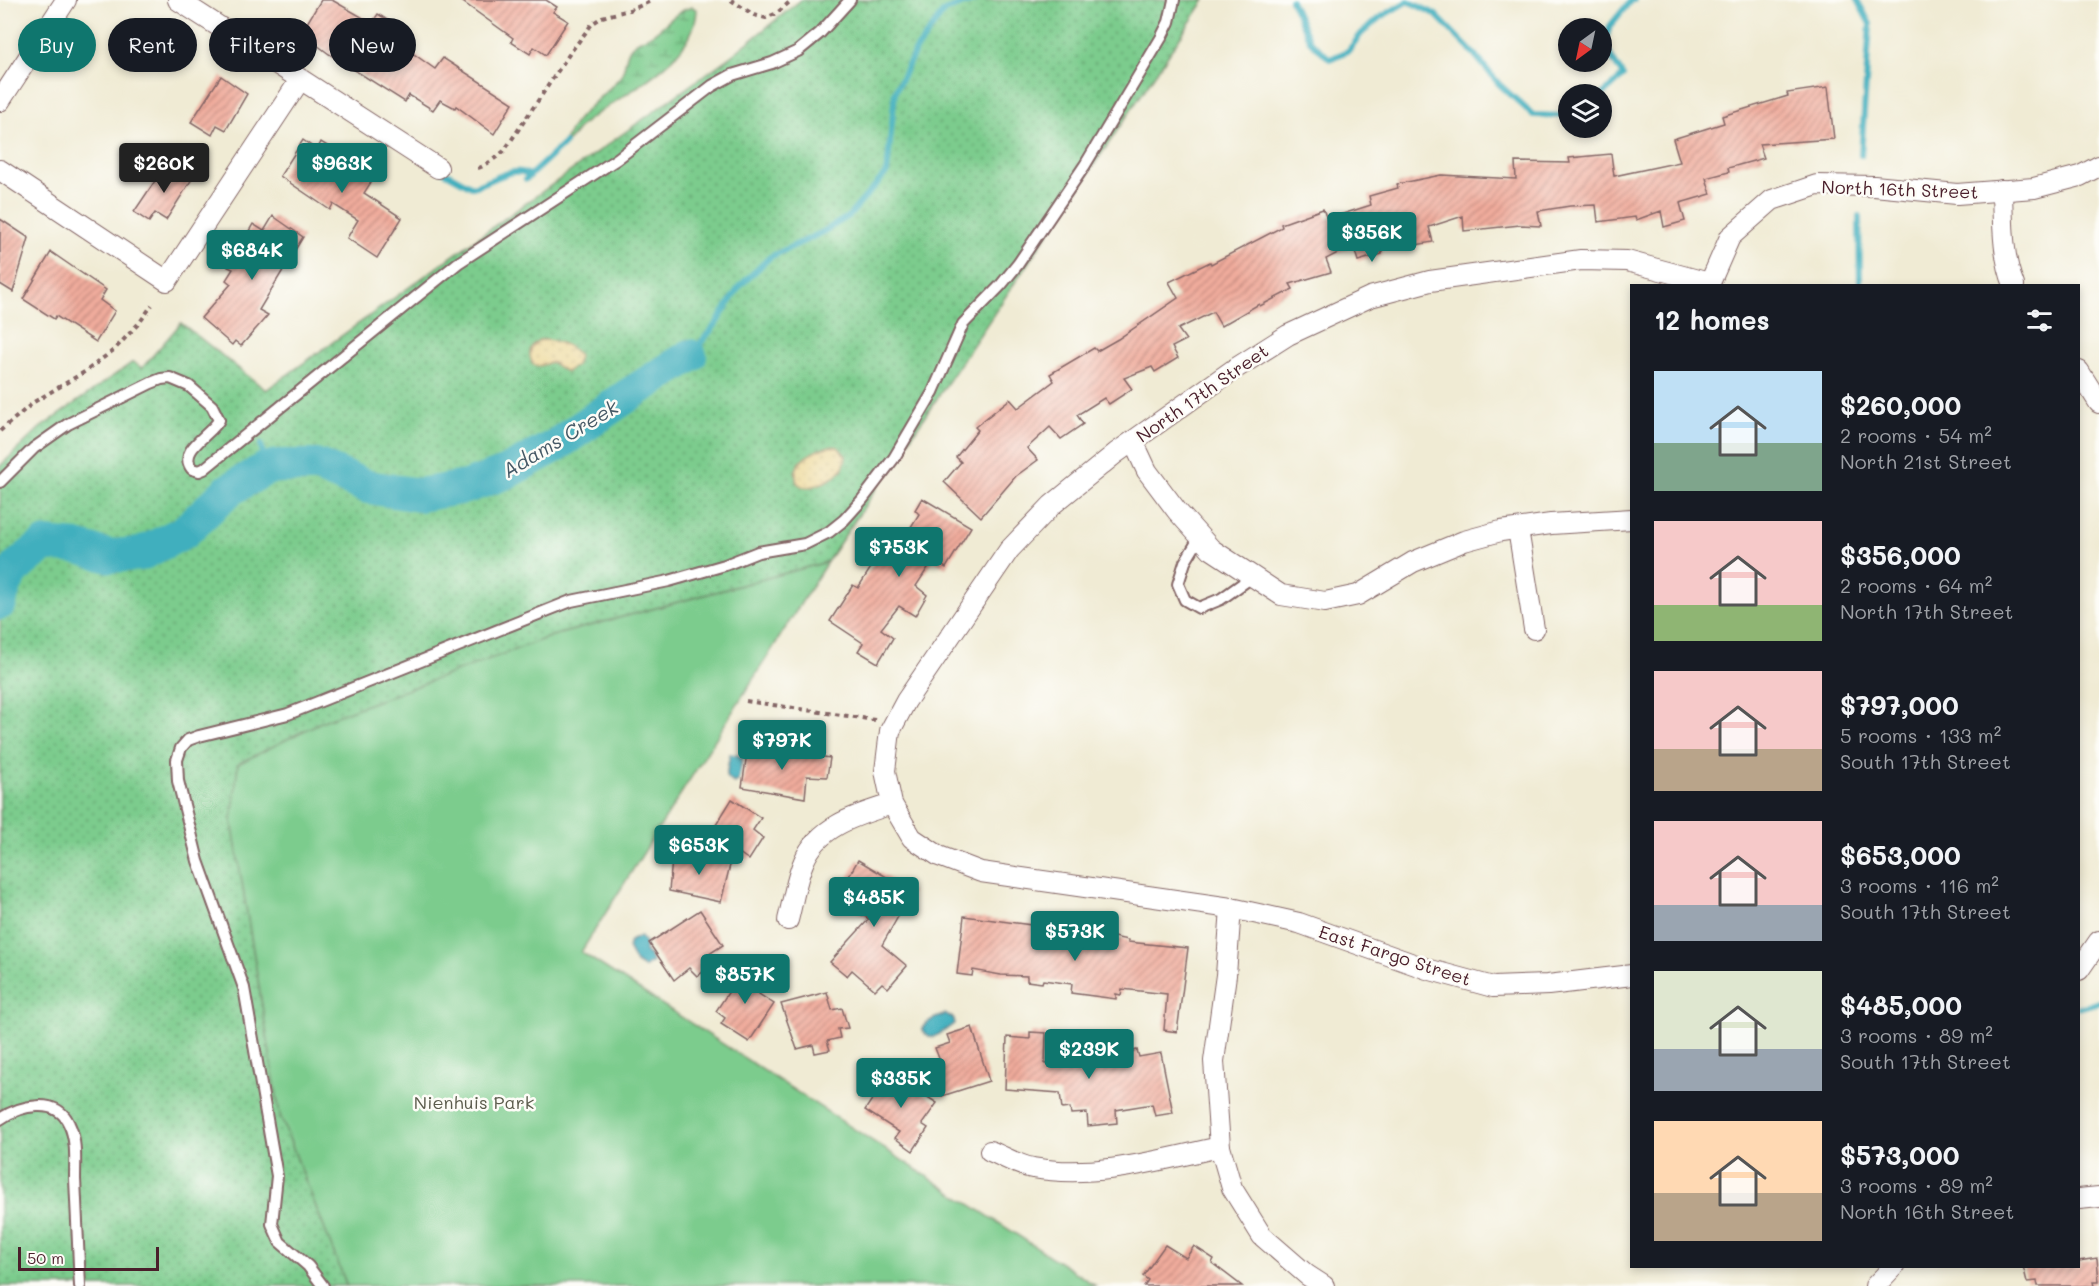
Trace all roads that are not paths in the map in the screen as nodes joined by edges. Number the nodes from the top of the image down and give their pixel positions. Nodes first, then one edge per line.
1 (66, 0) edge
2 (178, 0) edge
3 (850, 0) edge
4 (1174, 3) edge
5 (300, 80) junction
6 (0, 101) edge
7 (2099, 166) edge
8 (438, 168) dead end
9 (0, 170) edge
10 (2002, 190) junction
11 (1709, 284) edge
12 (2014, 284) edge
13 (2080, 372) edge
14 (2099, 403) edge
15 (1133, 441) junction
16 (0, 482) edge
17 (1630, 519) edge
18 (1518, 529) junction
19 (1200, 537) junction
20 (1252, 577) junction
21 (1534, 630) dead end
22 (892, 804) junction
23 (1231, 908) junction
24 (788, 920) dead end
25 (2099, 941) edge
26 (2080, 969) edge
27 (1630, 975) edge
28 (0, 1119) edge
29 (1220, 1147) junction
30 (990, 1150) dead end
31 (2099, 1197) edge
32 (2080, 1199) edge
33 (1892, 1268) edge
34 (80, 1286) edge
35 (323, 1286) edge
36 (1324, 1286) edge
37 (1875, 1286) edge

1 - 6 street
2 - 5 street
3 - 16 lane
4 - 35 lane
5 - 8 street
5 - 9 street
7 - 10 street, North 16th Street
10 - 11 street, North 16th Street
10 - 12 street
11 - 15 street, North 17th Street
13 - 14 street
15 - 19 street
15 - 22 street, North 17th Street
17 - 18 street
18 - 20 street
18 - 21 street
19 - 20 street
19 - 20 lane
22 - 23 street
22 - 24 street
23 - 27 street, East Fargo Street
23 - 29 street
25 - 26 street
28 - 34 lane
29 - 30 street
29 - 36 street
31 - 32 street
33 - 37 street

